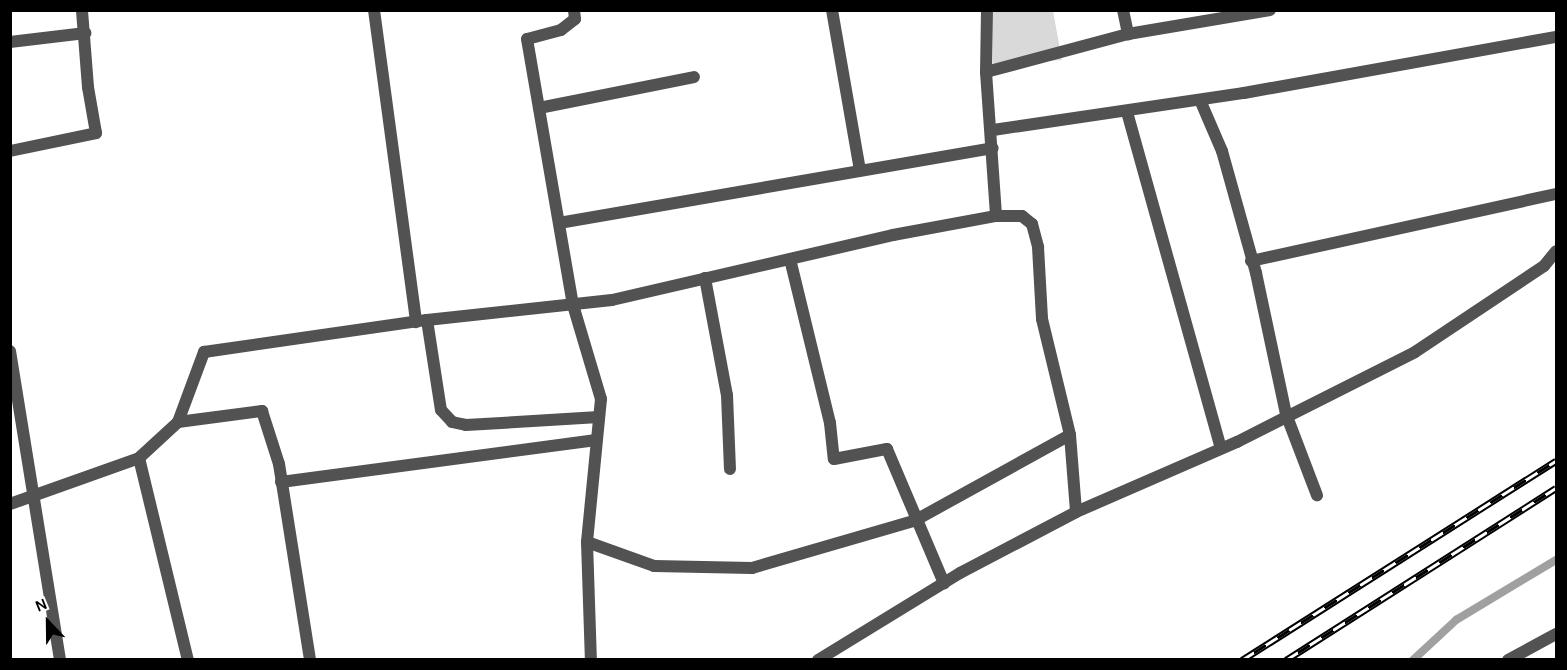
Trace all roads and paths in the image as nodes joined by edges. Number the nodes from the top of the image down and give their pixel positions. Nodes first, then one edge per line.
1 (82, 10) edge
2 (374, 10) edge
3 (574, 10) edge
4 (832, 10) edge
5 (987, 10) edge
6 (1123, 10) edge
7 (1270, 10) edge
8 (1254, 12) edge
9 (85, 33) junction
10 (1128, 34) junction
11 (1557, 38) edge
12 (10, 42) edge
13 (986, 72) junction
14 (694, 77) dead end
15 (1200, 100) junction
16 (539, 108) junction
17 (1127, 112) junction
18 (993, 130) junction
19 (993, 148) junction
20 (10, 150) edge
21 (860, 171) junction
22 (1557, 194) edge
23 (996, 216) junction
24 (559, 223) junction
25 (1557, 251) edge
26 (790, 259) junction
27 (1251, 261) junction
28 (705, 278) junction
29 (573, 305) junction
30 (422, 321) junction
31 (10, 351) edge
32 (1286, 414) junction
33 (599, 417) junction
34 (178, 422) junction
35 (1070, 435) junction
36 (596, 440) junction
37 (1221, 448) junction
38 (139, 458) junction
39 (730, 470) dead end
40 (281, 482) junction
41 (1317, 495) dead end
42 (36, 496) junction
43 (10, 504) edge
44 (1076, 512) junction
45 (917, 519) junction
46 (586, 542) junction
47 (944, 582) junction
48 (1557, 634) edge
49 (60, 660) edge
50 (188, 660) edge
51 (310, 660) edge
52 (591, 660) edge
53 (818, 660) edge
54 (1508, 660) edge

1 - 9 street
2 - 30 street
3 - 16 street
4 - 21 street
5 - 13 street
6 - 10 street
7 - 8 street
8 - 10 street
9 - 12 street
9 - 20 street
10 - 13 street
11 - 15 street
13 - 18 street
14 - 16 street
15 - 17 street
15 - 27 street
16 - 24 street
17 - 18 street
17 - 37 street
18 - 19 street
19 - 21 street
19 - 23 street
21 - 24 street
22 - 27 street
23 - 26 street
23 - 35 street
24 - 29 street
25 - 32 street
26 - 28 street
26 - 45 street
27 - 32 street
28 - 29 street
28 - 39 street
29 - 30 street
29 - 33 street
30 - 33 street
30 - 34 street
31 - 42 street
32 - 37 street
32 - 41 street
33 - 36 street
34 - 38 street
34 - 40 street
35 - 44 street
35 - 45 street
36 - 40 street
36 - 46 street
37 - 44 street
38 - 42 street
38 - 50 street
40 - 51 street
42 - 43 street
42 - 49 street
44 - 47 street
45 - 46 street
45 - 47 street
46 - 52 street
47 - 53 street
48 - 54 street

